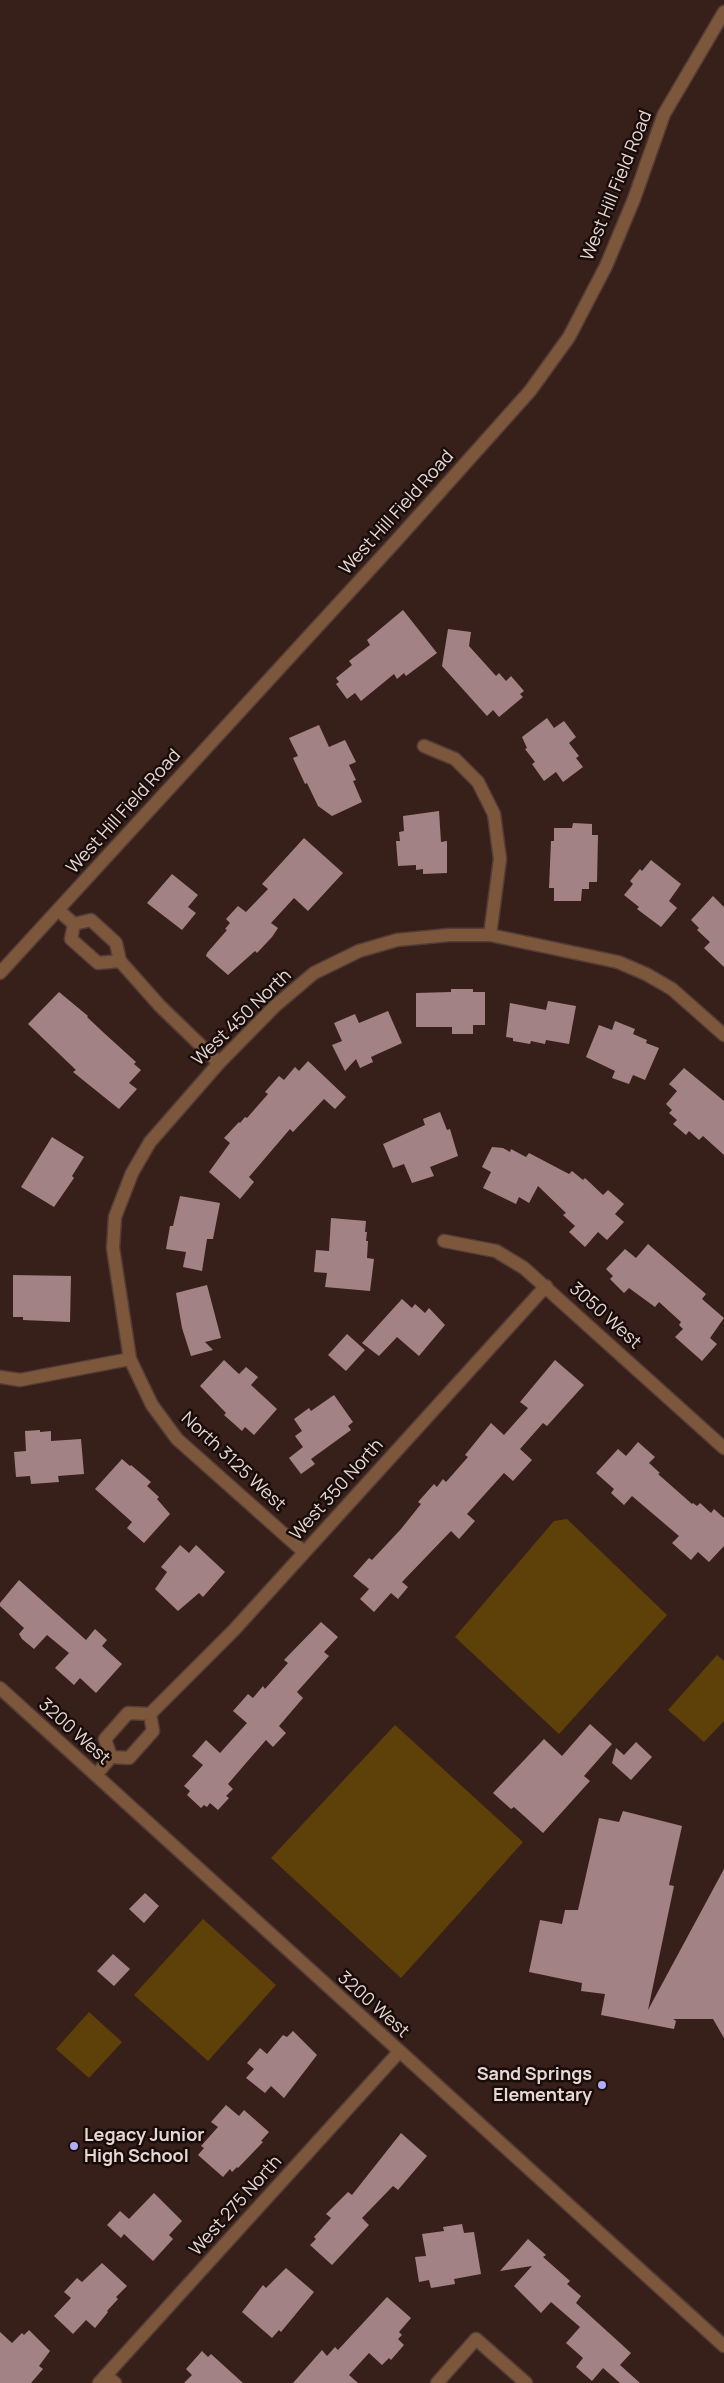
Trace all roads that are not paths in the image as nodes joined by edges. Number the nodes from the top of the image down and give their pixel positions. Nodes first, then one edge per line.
1 (724, 12) edge
2 (424, 746) dead end
3 (58, 910) junction
4 (74, 924) junction
5 (490, 935) junction
6 (120, 961) junction
7 (0, 973) edge
8 (724, 1035) edge
9 (219, 1063) junction
10 (115, 1217) joint
11 (444, 1242) dead end
12 (546, 1286) junction
13 (130, 1359) junction
14 (0, 1377) edge
15 (724, 1448) edge
16 (304, 1552) junction
17 (0, 1688) edge
18 (150, 1714) junction
19 (111, 1757) junction
20 (96, 1775) junction
21 (399, 2052) junction
22 (724, 2346) edge
23 (107, 2380) edge
24 (437, 2383) edge
25 (526, 2383) edge

1 - 3 street, West Hill Field Road
2 - 5 street
3 - 4 street
3 - 7 street, West Hill Field Road
4 - 6 street
4 - 6 street
5 - 8 street, West 450 North
5 - 9 street, West 450 North
6 - 9 street
9 - 10 street, West 450 North
10 - 13 street, North 3125 West
11 - 12 street, 3050 West
12 - 15 street, 3050 West
12 - 16 street, West 350 North
13 - 14 street
13 - 16 street, North 3125 West
16 - 18 street, West 350 North
17 - 20 street, 3200 West
18 - 19 street
18 - 19 street
19 - 20 street
20 - 21 street, 3200 West
21 - 22 street, 3200 West
21 - 23 street, West 275 North
24 - 25 street

